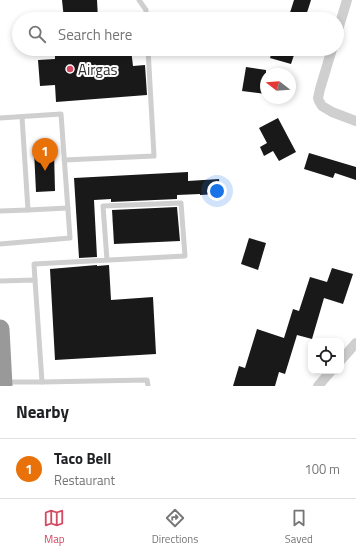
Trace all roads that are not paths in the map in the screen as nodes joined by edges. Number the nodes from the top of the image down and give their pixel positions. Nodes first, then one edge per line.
1 (139, 0) edge
2 (347, 0) edge
3 (146, 12) edge
4 (343, 12) edge
5 (148, 56) edge
6 (330, 56) edge
7 (22, 117) junction
8 (0, 118) edge
9 (356, 121) edge
10 (64, 160) junction
11 (68, 208) junction
12 (28, 210) junction
13 (0, 212) edge
14 (0, 244) edge
15 (106, 260) junction
16 (36, 280) junction
17 (0, 281) edge
18 (0, 329) edge
19 (356, 343) edge
20 (344, 357) edge
21 (328, 374) edge
22 (42, 382) junction
23 (3, 384) edge
24 (148, 386) edge
25 (318, 386) edge

1 - 3 lane
2 - 4 street
5 - 10 lane
6 - 9 street
7 - 8 lane
7 - 10 lane
7 - 12 lane
10 - 11 lane
11 - 12 lane
11 - 14 lane
12 - 13 lane
15 - 15 lane
15 - 16 lane
16 - 17 lane
16 - 22 lane
18 - 23 highway
19 - 20 street
21 - 25 street
22 - 23 lane
22 - 24 lane

